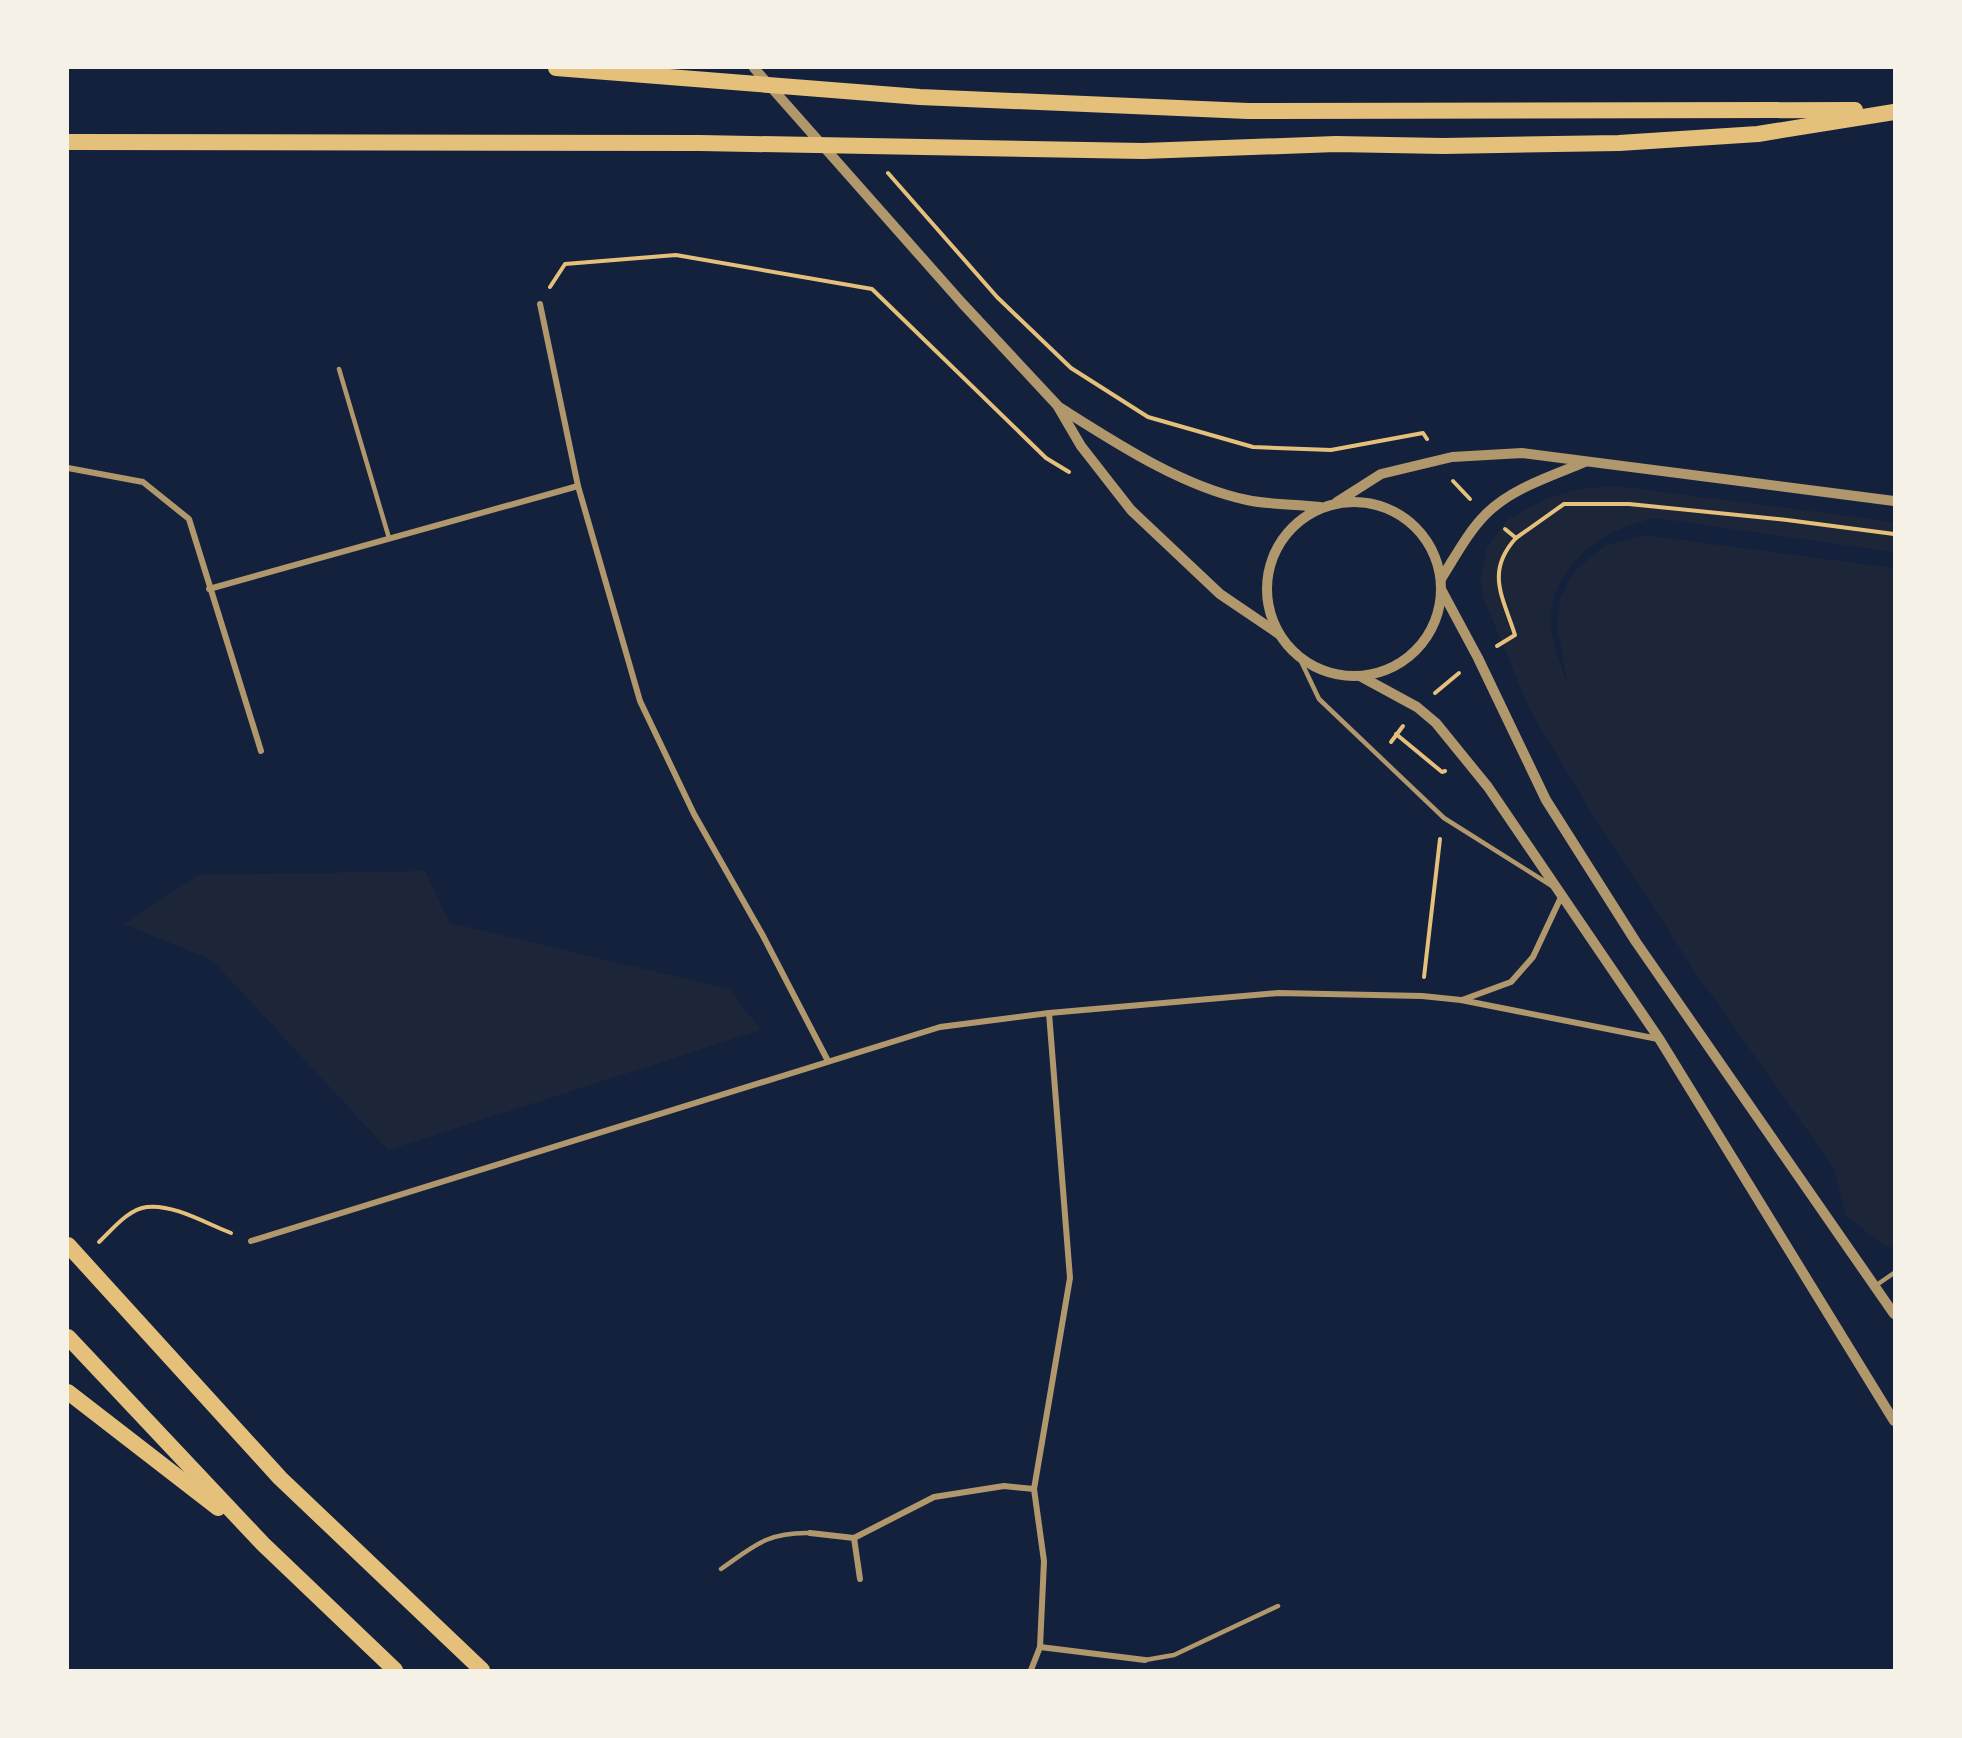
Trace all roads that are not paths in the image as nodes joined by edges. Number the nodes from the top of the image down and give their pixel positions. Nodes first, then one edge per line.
1 (556, 68) edge
2 (754, 68) edge
3 (1894, 111) edge
4 (68, 142) edge
5 (540, 304) road end
6 (339, 369) dead end
7 (1057, 405) junction
8 (1586, 462) junction
9 (68, 468) edge
10 (578, 486) junction
11 (1894, 501) edge
12 (1337, 502) junction
13 (1320, 507) junction
14 (388, 538) junction
15 (1441, 579) junction
16 (209, 589) junction
17 (1442, 591) junction
18 (1279, 634) junction
19 (1299, 657) junction
20 (1360, 676) junction
21 (261, 751) dead end
22 (1559, 892) junction
23 (1461, 1000) junction
24 (1049, 1013) junction
25 (1660, 1040) junction
26 (828, 1061) junction
27 (251, 1241) road end
28 (68, 1245) edge
29 (1894, 1273) edge
30 (1875, 1286) junction
31 (1894, 1314) edge
32 (68, 1337) edge
33 (68, 1392) edge
34 (1894, 1421) edge
35 (1035, 1489) junction
36 (810, 1533) joint
37 (854, 1538) junction
38 (263, 1544) junction
39 (720, 1569) dead end
40 (860, 1579) dead end
41 (1278, 1606) dead end
42 (1040, 1647) junction
43 (1144, 1660) joint
44 (395, 1671) edge
45 (482, 1671) edge
46 (1031, 1671) edge

1 - 3 highway
2 - 7 street
3 - 4 highway
5 - 10 street
6 - 14 lane
7 - 13 street
7 - 18 street
8 - 11 street
8 - 12 street
8 - 15 street
9 - 16 street
10 - 14 street
10 - 26 street
12 - 13 street
12 - 15 street
13 - 18 street
14 - 16 street
15 - 17 street
16 - 21 street
17 - 20 street
17 - 30 street
18 - 19 street
19 - 20 street
19 - 22 lane
20 - 22 street
22 - 23 street
22 - 25 street
23 - 24 street
23 - 25 street
24 - 26 street
24 - 35 street
25 - 34 street
26 - 27 street
28 - 45 highway
29 - 30 lane
30 - 31 street
32 - 38 highway
33 - 38 highway
35 - 37 street
35 - 42 street
36 - 37 street
36 - 39 lane
37 - 40 street
38 - 44 highway
41 - 43 lane
42 - 43 street
42 - 46 street

